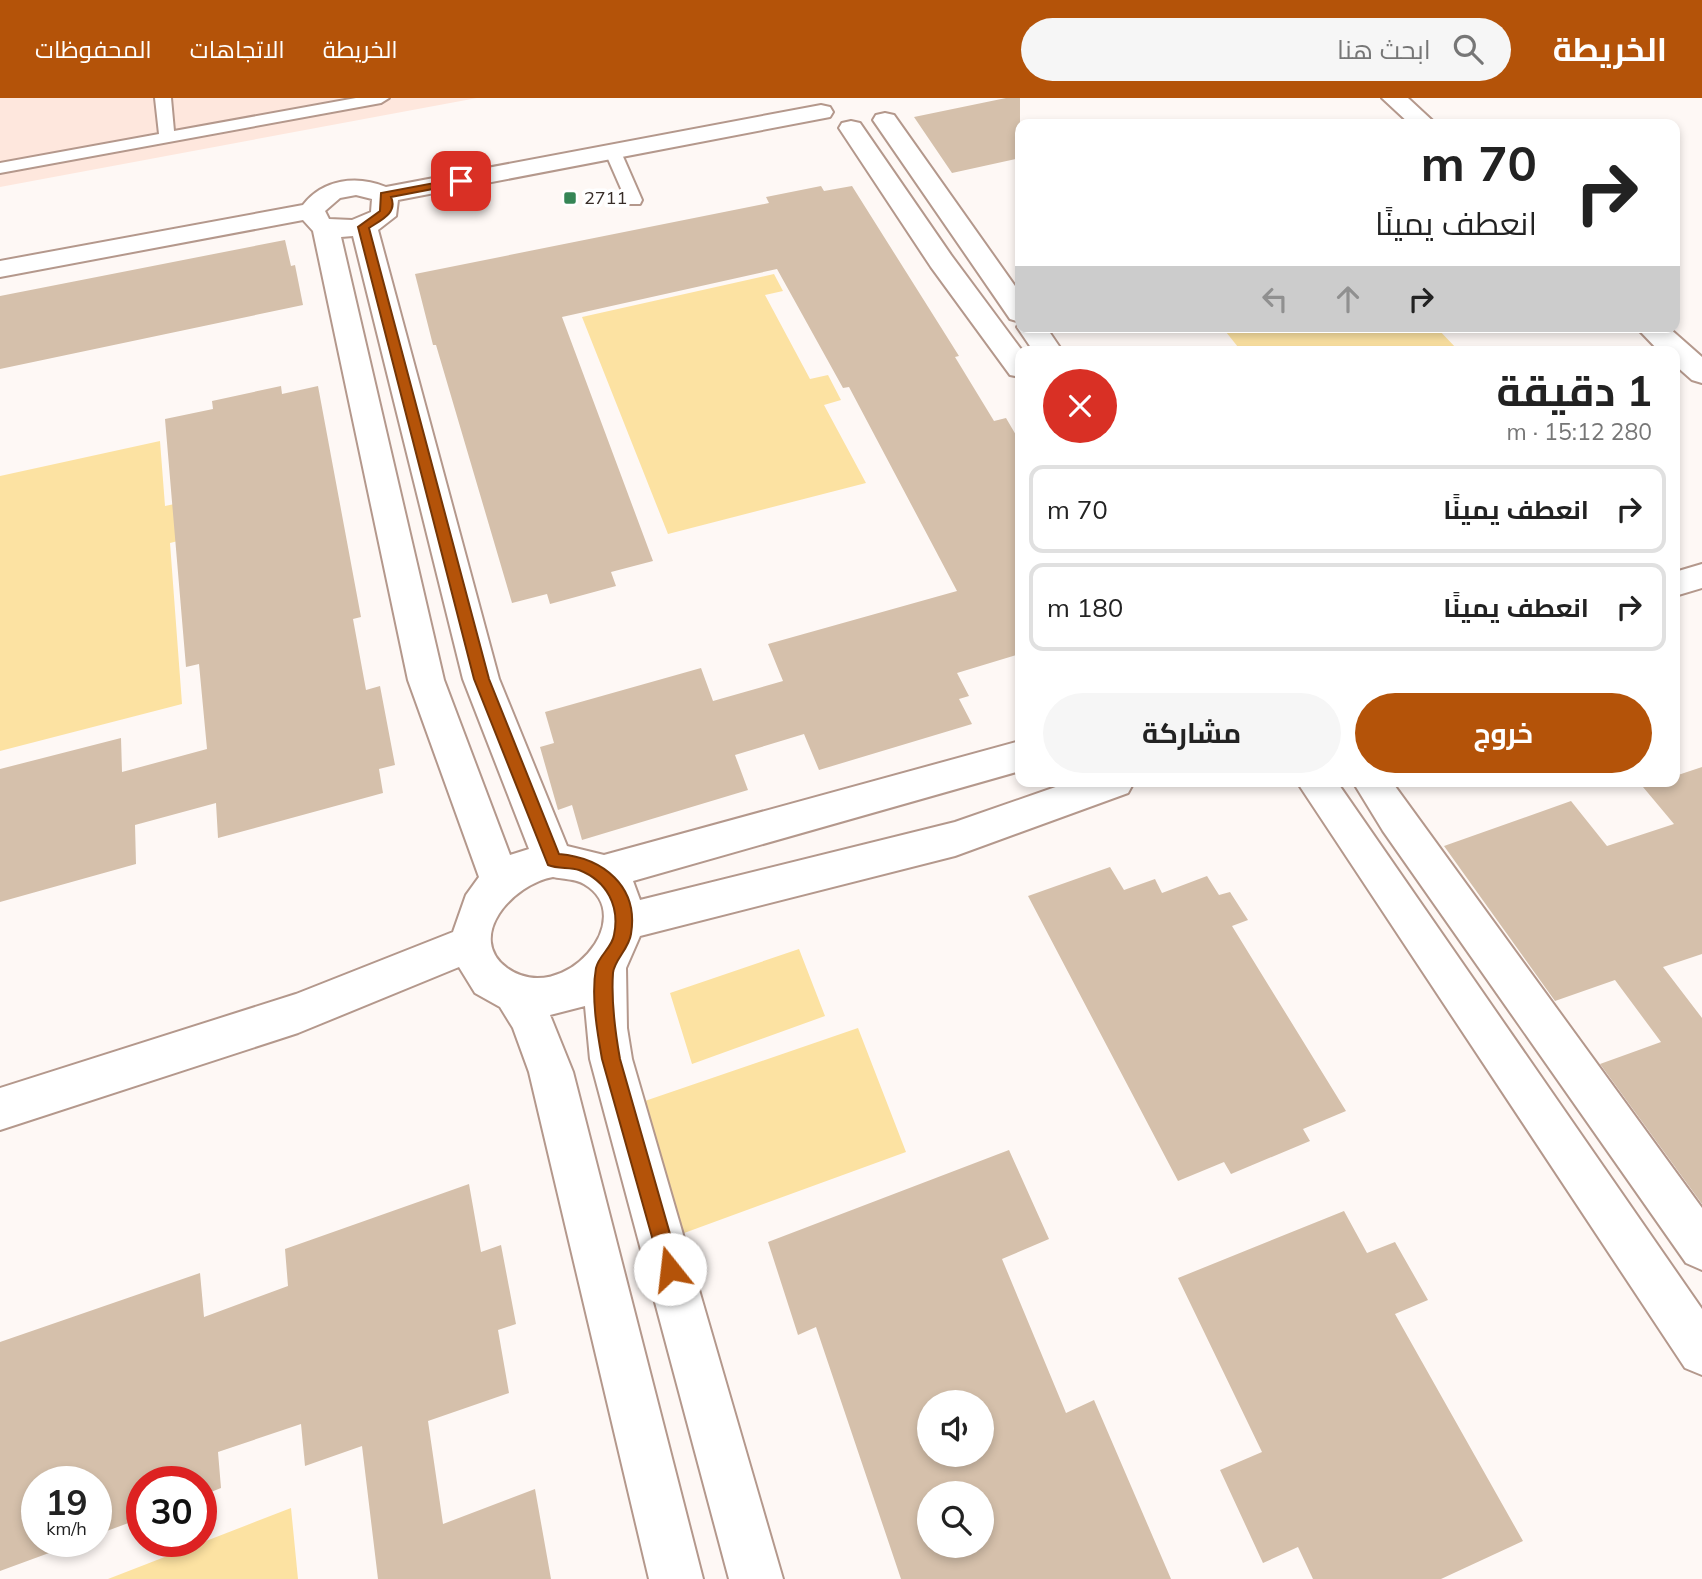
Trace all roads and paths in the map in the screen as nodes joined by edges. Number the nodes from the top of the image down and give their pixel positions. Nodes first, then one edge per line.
1 (163, 98) edge
2 (285, 98) edge
3 (381, 98) edge
4 (1394, 98) edge
5 (825, 105) edge
6 (884, 109) edge
7 (289, 115) junction
8 (1418, 119) edge
9 (851, 128) junction
10 (167, 137) junction
11 (613, 152) junction
12 (0, 168) edge
13 (384, 195) junction
14 (634, 200) dead end
15 (319, 220) junction
16 (364, 227) junction
17 (0, 269) edge
18 (1015, 306) edge
19 (1657, 333) edge
20 (1671, 346) edge
21 (1680, 354) edge
22 (1015, 361) edge
23 (1702, 373) edge
24 (1702, 576) edge
25 (1680, 583) edge
26 (1015, 757) edge
27 (1101, 787) edge
28 (1319, 787) edge
29 (1375, 787) edge
30 (553, 860) junction
31 (601, 873) junction
32 (500, 881) junction
33 (625, 922) junction
34 (472, 943) junction
35 (605, 967) junction
36 (516, 995) junction
37 (0, 1109) edge
38 (1702, 1247) edge
39 (1702, 1351) edge
40 (676, 1579) edge
41 (756, 1579) edge

1 - 10 lane
2 - 7 lane
3 - 7 lane
4 - 8 street
5 - 9 street
5 - 11 street
6 - 9 street
6 - 18 street
7 - 10 lane
9 - 22 street
10 - 12 lane
11 - 13 street
11 - 14 lane
13 - 15 street
13 - 16 street
15 - 16 street
15 - 17 street
15 - 32 street
16 - 30 street
19 - 20 street
21 - 23 street
24 - 25 street
26 - 31 street
27 - 33 street
28 - 39 street
29 - 38 street
30 - 31 street
30 - 32 street
31 - 33 street
32 - 34 street
33 - 35 street
34 - 36 street
34 - 37 street
35 - 36 street
35 - 41 street
36 - 40 street

